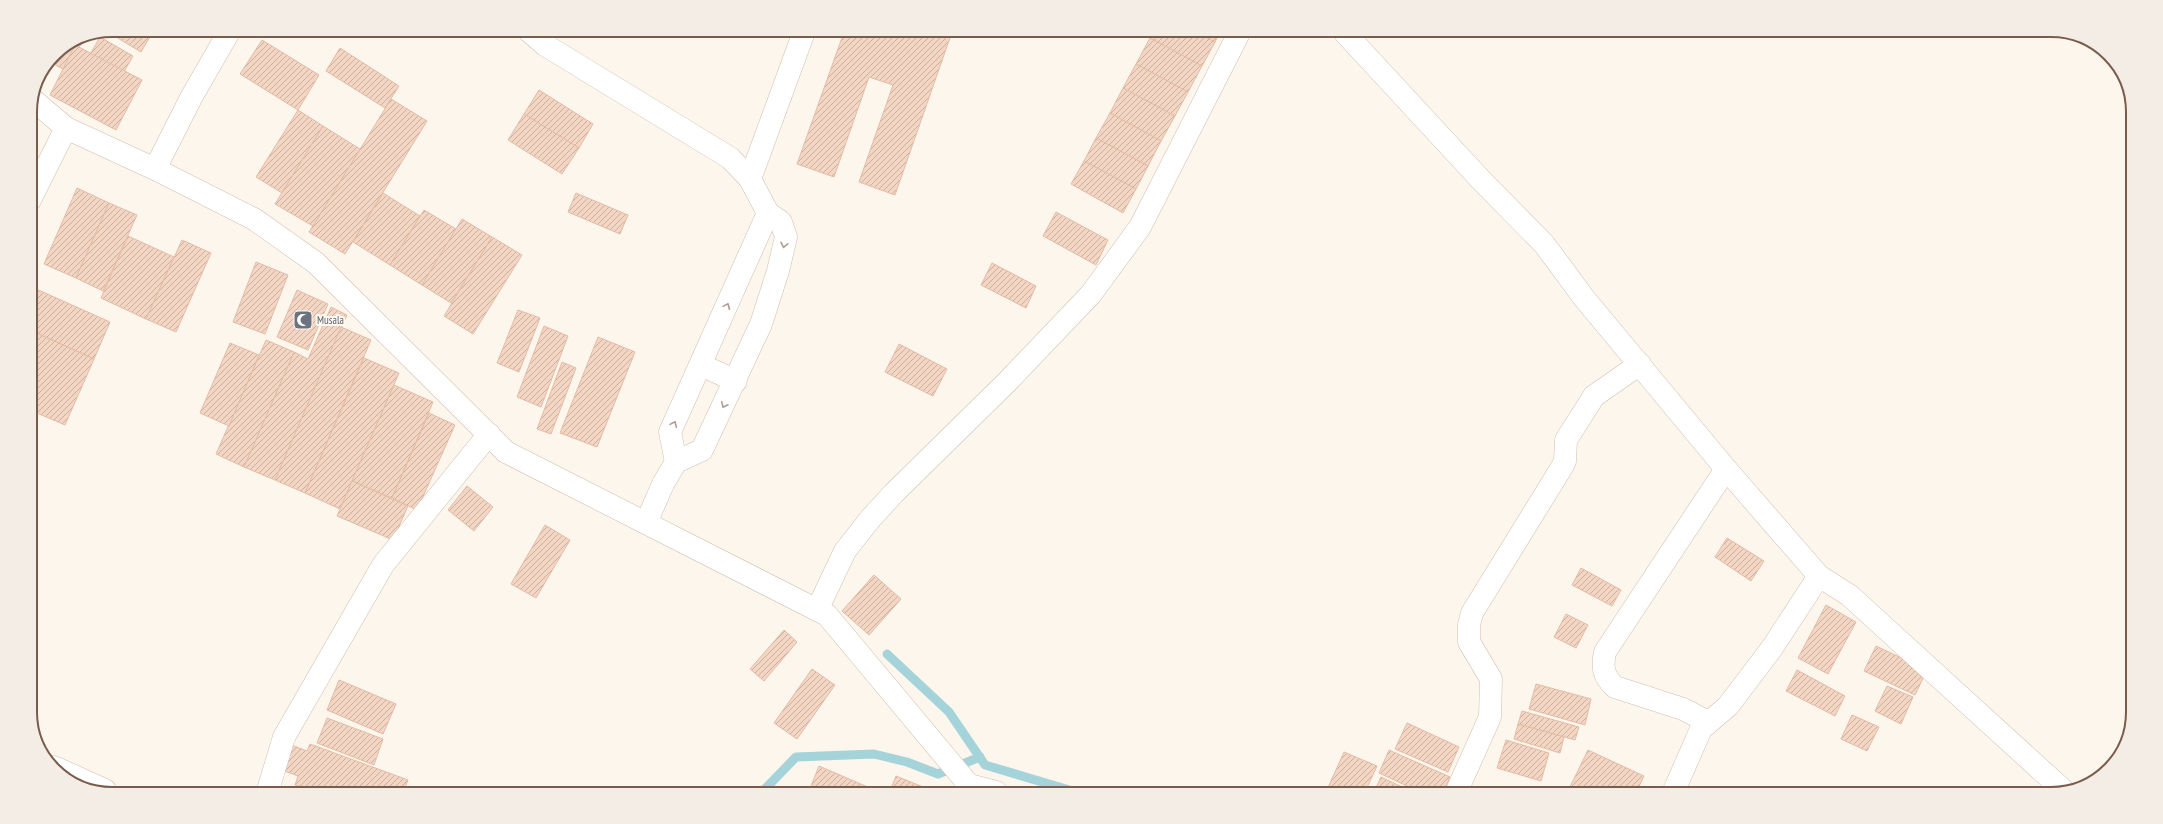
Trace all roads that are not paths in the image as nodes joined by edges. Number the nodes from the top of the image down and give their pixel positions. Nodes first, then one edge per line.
1 (226, 37) edge
2 (536, 37) edge
3 (802, 37) edge
4 (1236, 37) edge
5 (1349, 37) edge
6 (37, 104) edge
7 (66, 128) junction
8 (155, 169) junction
9 (750, 179) junction
10 (37, 186) edge
11 (768, 213) junction
12 (1640, 364) junction
13 (701, 365) junction
14 (736, 381) junction
15 (489, 434) junction
16 (676, 462) junction
17 (1726, 469) junction
18 (646, 523) junction
19 (1819, 576) junction
20 (817, 610) junction
21 (1708, 722) junction
22 (72, 775) edge
23 (94, 785) edge
24 (269, 787) edge
25 (967, 787) edge
26 (1459, 787) edge
27 (1676, 787) edge
28 (2059, 787) edge

1 - 8 street
2 - 9 street
3 - 9 street
4 - 20 street
5 - 12 street
6 - 7 street
7 - 8 street
7 - 10 street
8 - 15 street
9 - 11 street
13 -> 11 street
11 -> 14 street
12 - 17 street
12 - 26 street
13 - 14 street
16 -> 13 street
14 -> 16 street
15 - 18 street
15 - 24 street
16 - 18 street
17 - 19 street
17 - 21 street
18 - 20 street
19 - 21 street
19 - 28 street
20 - 25 street
21 - 27 street
22 - 23 street

